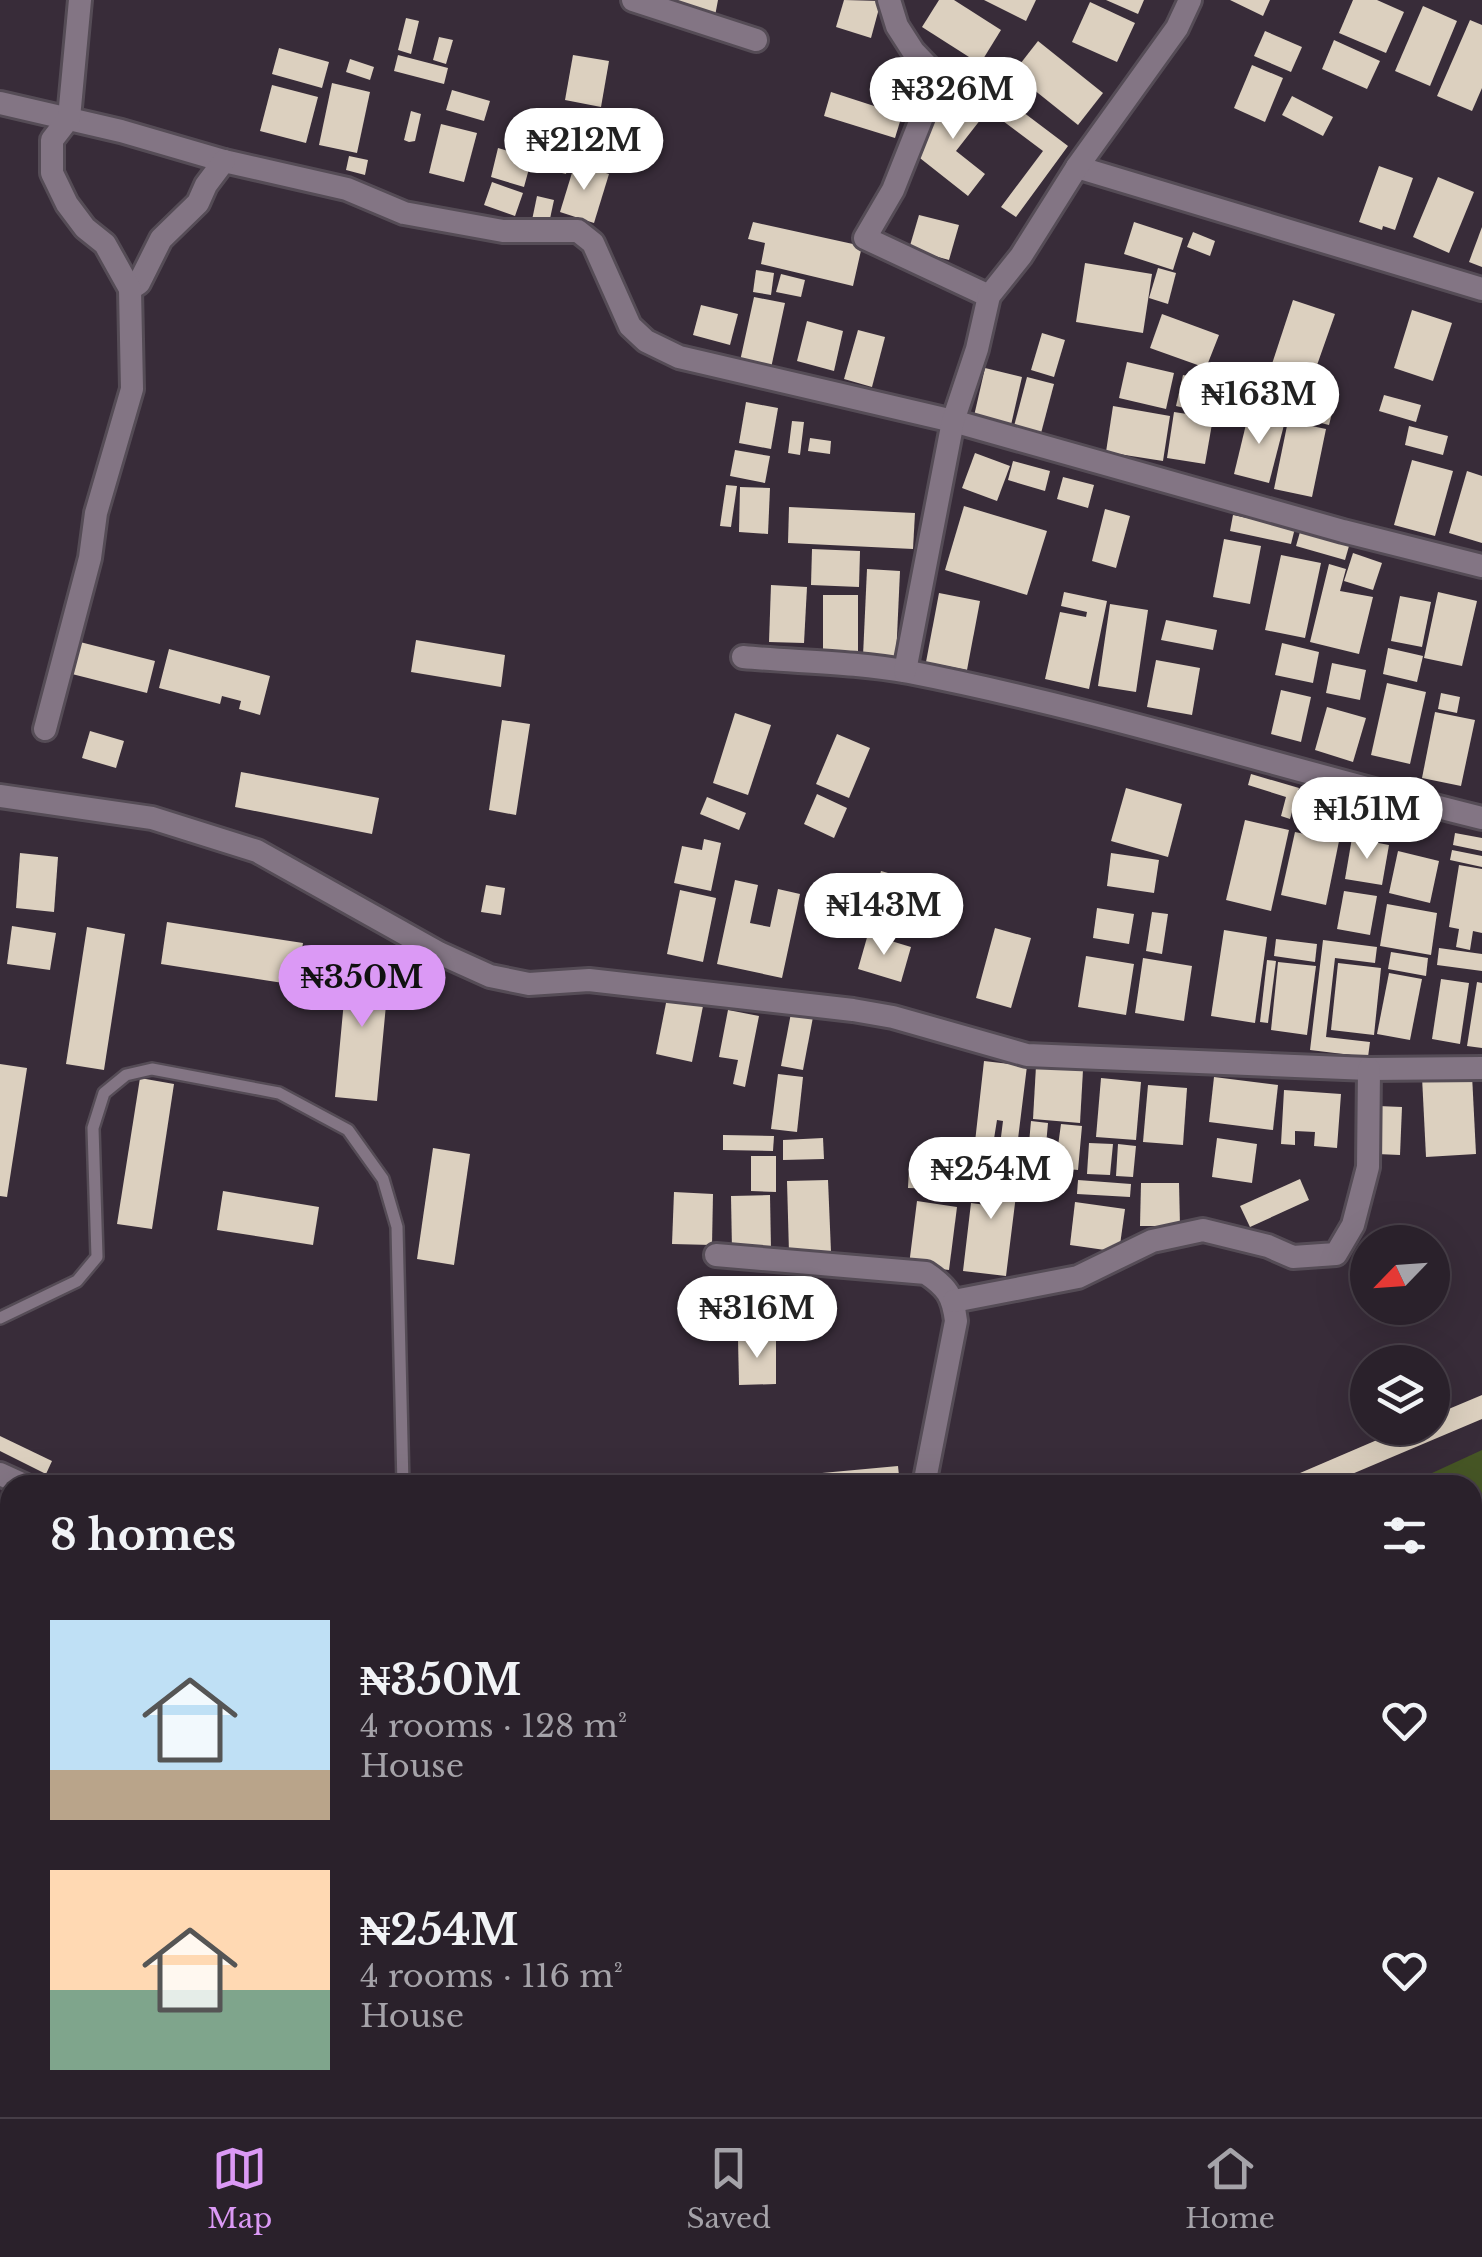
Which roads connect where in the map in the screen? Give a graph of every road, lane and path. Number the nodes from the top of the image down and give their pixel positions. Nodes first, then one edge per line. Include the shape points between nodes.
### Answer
1 (80, 0) edge
2 (634, 0) edge
3 (889, 0) edge
4 (1190, 0) edge
5 (756, 40) dead end
6 (0, 103) edge
7 (69, 118) junction
8 (224, 161) junction
9 (1077, 167) junction
10 (130, 289) junction
11 (1482, 289) edge
12 (989, 296) junction
13 (954, 421) junction
14 (1482, 566) edge
15 (743, 657) dead end
16 (906, 671) junction
17 (45, 729) dead end
18 (0, 796) edge
19 (1482, 818) edge
20 (1482, 1068) edge
21 (1369, 1069) junction
22 (716, 1255) dead end
23 (954, 1301) junction
24 (0, 1318) edge
25 (404, 1475) edge
26 (926, 1475) edge

1 - 7 street
2 - 5 street
3 - 12 street via 897,26 938,77 865,238
4 - 9 street
6 - 7 street
7 - 8 street
7 - 10 street via 52,140 52,173
8 - 10 street
8 - 13 street via 347,189 404,212 502,230 578,231 593,244 630,326 646,341 679,357
9 - 11 street
9 - 12 street
10 - 17 street via 132,389
12 - 13 street
13 - 14 street
13 - 16 street
15 - 16 street
16 - 19 street
18 - 21 street via 152,818 257,851 438,953 490,976 530,984 589,980 853,1010 1027,1055
20 - 21 street
21 - 23 street via 1368,1166 1353,1224 1336,1254 1293,1257 1203,1230 1152,1241 1078,1277
22 - 23 street via 926,1273
23 - 26 street via 956,1322
24 - 25 lane via 77,1281 97,1257 93,1128 104,1093 126,1075 152,1069 279,1093 348,1130 382,1179 396,1226

